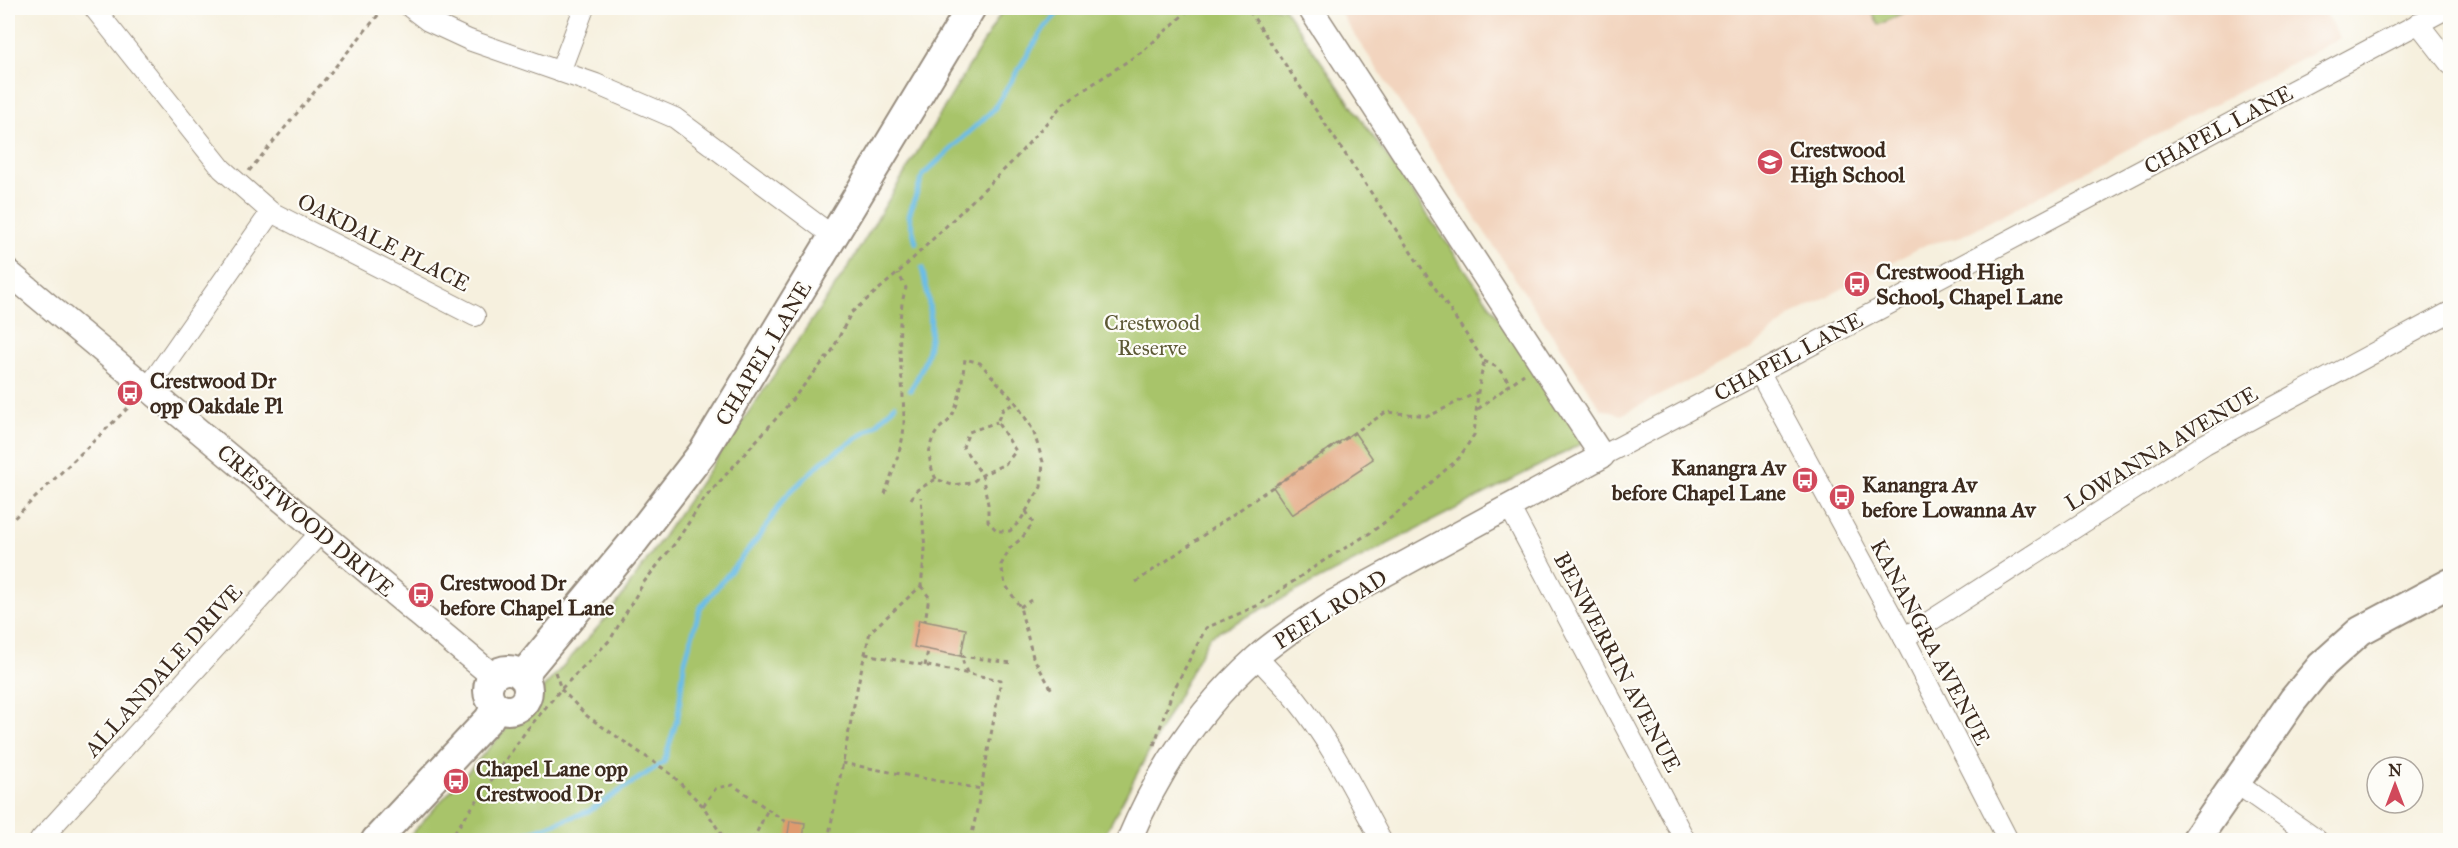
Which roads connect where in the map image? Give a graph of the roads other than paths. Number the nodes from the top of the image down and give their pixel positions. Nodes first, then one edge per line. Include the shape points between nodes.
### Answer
1 (94, 8) edge
2 (411, 8) edge
3 (584, 8) edge
4 (971, 8) edge
5 (1310, 8) edge
6 (2448, 8) edge
7 (2418, 23) junction
8 (2451, 64) edge
9 (560, 72) junction
10 (271, 212) junction
11 (834, 237) junction
12 (8, 272) edge
13 (2451, 312) edge
14 (475, 316) dead end
15 (1759, 372) junction
16 (148, 388) junction
17 (1602, 456) junction
18 (1509, 506) junction
19 (321, 532) junction
20 (2451, 583) edge
21 (1904, 638) junction
22 (1257, 657) junction
23 (529, 666) junction
24 (494, 676) junction
25 (496, 706) junction
26 (2236, 783) junction
27 (40, 840) edge
28 (376, 840) edge
29 (1129, 840) edge
30 (1381, 840) edge
31 (1685, 840) edge
32 (2007, 840) edge
33 (2196, 840) edge
34 (2317, 840) edge

1 - 10 street, OAKDALE PLACE via 222,169
2 - 9 street via 428,21 469,40
3 - 9 street
4 - 11 main road, CHAPEL LANE
5 - 17 street
6 - 7 street, CHAPEL LANE
7 - 8 street
7 - 15 street, CHAPEL LANE
9 - 11 street via 675,118
10 - 14 street, OAKDALE PLACE
10 - 16 street, OAKDALE PLACE
11 - 23 main road, CHAPEL LANE via 704,452
12 - 16 street, CRESTWOOD DRIVE
13 - 21 street, LOWANNA AVENUE via 2205,444
15 - 17 street, CHAPEL LANE
15 - 21 street, KANANGRA AVENUE
16 - 19 street, CRESTWOOD DRIVE
17 - 18 street, PEEL ROAD
18 - 22 street, PEEL ROAD via 1332,603
18 - 31 street, BENWERRIN AVENUE
19 - 24 street, CRESTWOOD DRIVE
19 - 27 street, ALLANDALE DRIVE
20 - 26 main road via 2360,631 2337,650 2299,692
21 - 32 street, KANANGRA AVENUE
22 - 29 street, PEEL ROAD via 1194,726 1166,764
22 - 30 street via 1313,723
23 - 24 main road
23 - 25 main road via 523,702 512,709
24 - 25 main road via 488,692
25 - 28 main road via 489,719
26 - 33 main road
26 - 34 street

